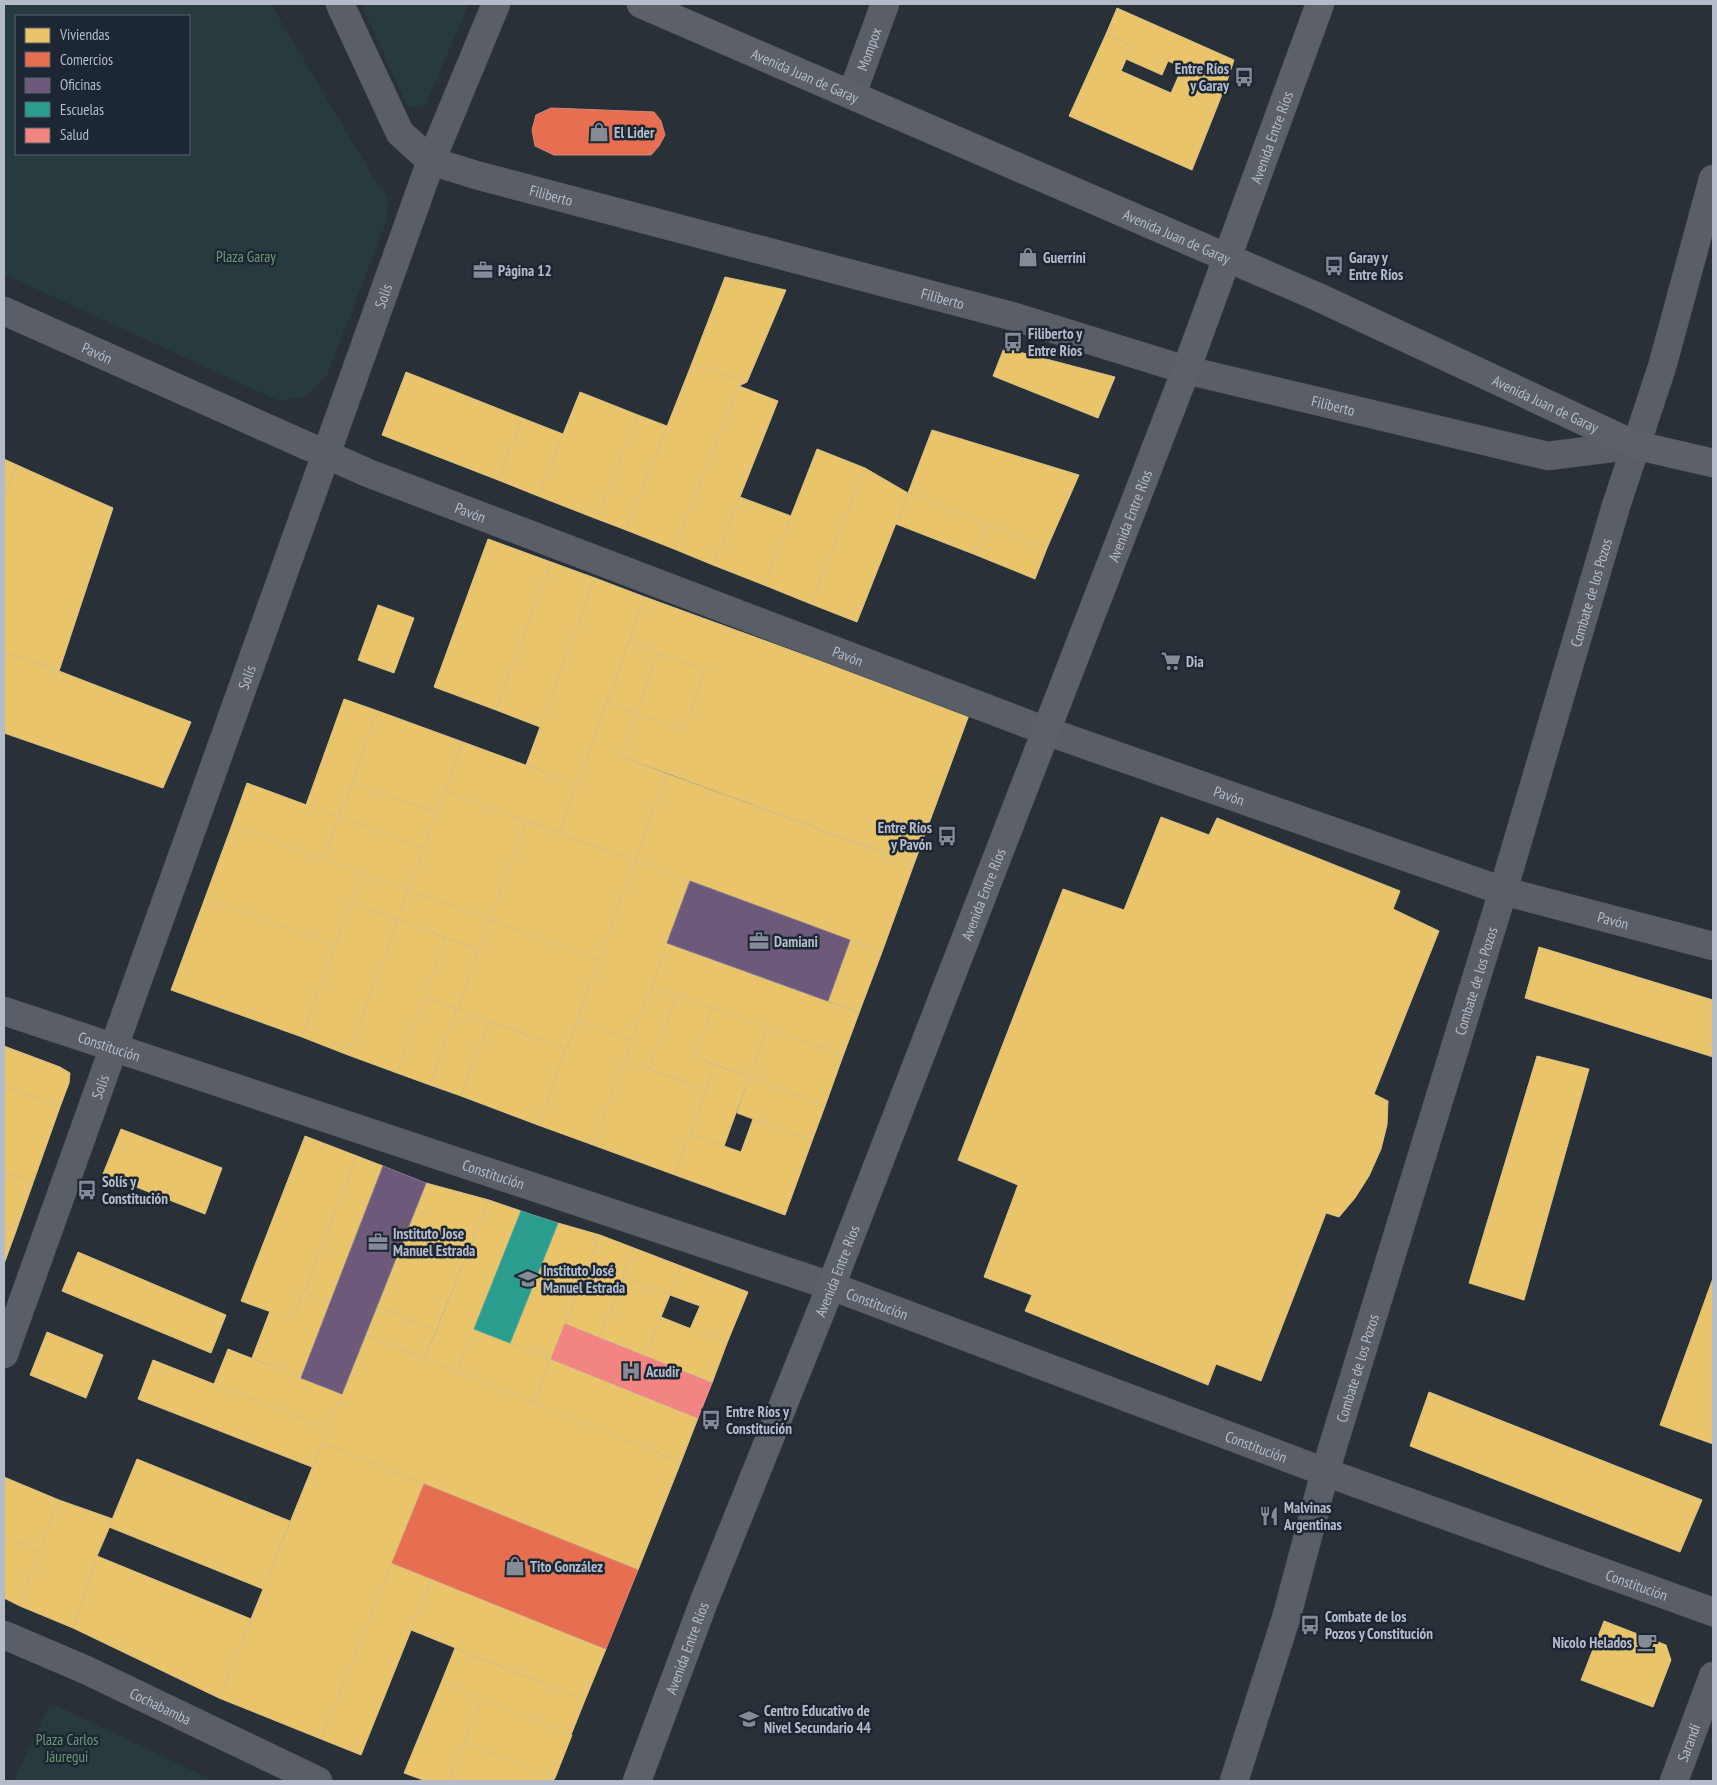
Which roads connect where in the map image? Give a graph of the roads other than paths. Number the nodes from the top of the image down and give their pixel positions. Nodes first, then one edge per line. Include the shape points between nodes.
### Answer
1 (340, 4) edge
2 (496, 4) edge
3 (641, 4) edge
4 (885, 4) edge
5 (1320, 4) edge
6 (852, 94) junction
7 (432, 162) junction
8 (1713, 179) edge
9 (1228, 258) junction
10 (4, 311) edge
11 (1186, 370) junction
12 (1635, 445) junction
13 (326, 454) junction
14 (1713, 462) edge
15 (1046, 731) junction
16 (1502, 891) junction
17 (1713, 946) edge
18 (4, 1011) edge
19 (115, 1047) junction
20 (831, 1286) junction
21 (4, 1354) edge
22 (1325, 1472) junction
23 (1713, 1612) edge
24 (4, 1635) edge
25 (1713, 1676) edge
26 (318, 1781) edge
27 (637, 1781) edge
28 (1234, 1781) edge
29 (1674, 1781) edge

1 - 7 street, Filiberto via 400,133
2 - 7 street, Solís
3 - 6 main road, Avenida Juan de Garay
4 - 6 street, Mompox
5 - 9 main road, Avenida Entre Ríos
6 - 9 main road, Avenida Juan de Garay
7 - 11 street, Filiberto via 1015,317
7 - 13 street, Solís
8 - 12 street, Combate de los Pozos via 1662,367
9 - 11 main road, Avenida Entre Ríos
9 - 12 main road, Avenida Juan de Garay via 1353,312
10 - 13 street, Pavón
11 - 12 street, Filiberto via 1548,456
11 - 15 main road, Avenida Entre Ríos
12 - 14 main road, Avenida Juan de Garay
12 - 16 street, Combate de los Pozos
13 - 15 street, Pavón
13 - 19 street, Solís
15 - 16 street, Pavón
15 - 20 main road, Avenida Entre Ríos
16 - 17 street, Pavón
16 - 22 street, Combate de los Pozos
18 - 19 street, Constitución
19 - 20 street, Constitución
19 - 21 street, Solís
20 - 22 street, Constitución
20 - 27 main road, Avenida Entre Ríos via 703,1604
22 - 23 street, Constitución
22 - 28 street, Combate de los Pozos via 1286,1615
24 - 26 street, Cochabamba via 86,1670
25 - 29 street, Sarandí

